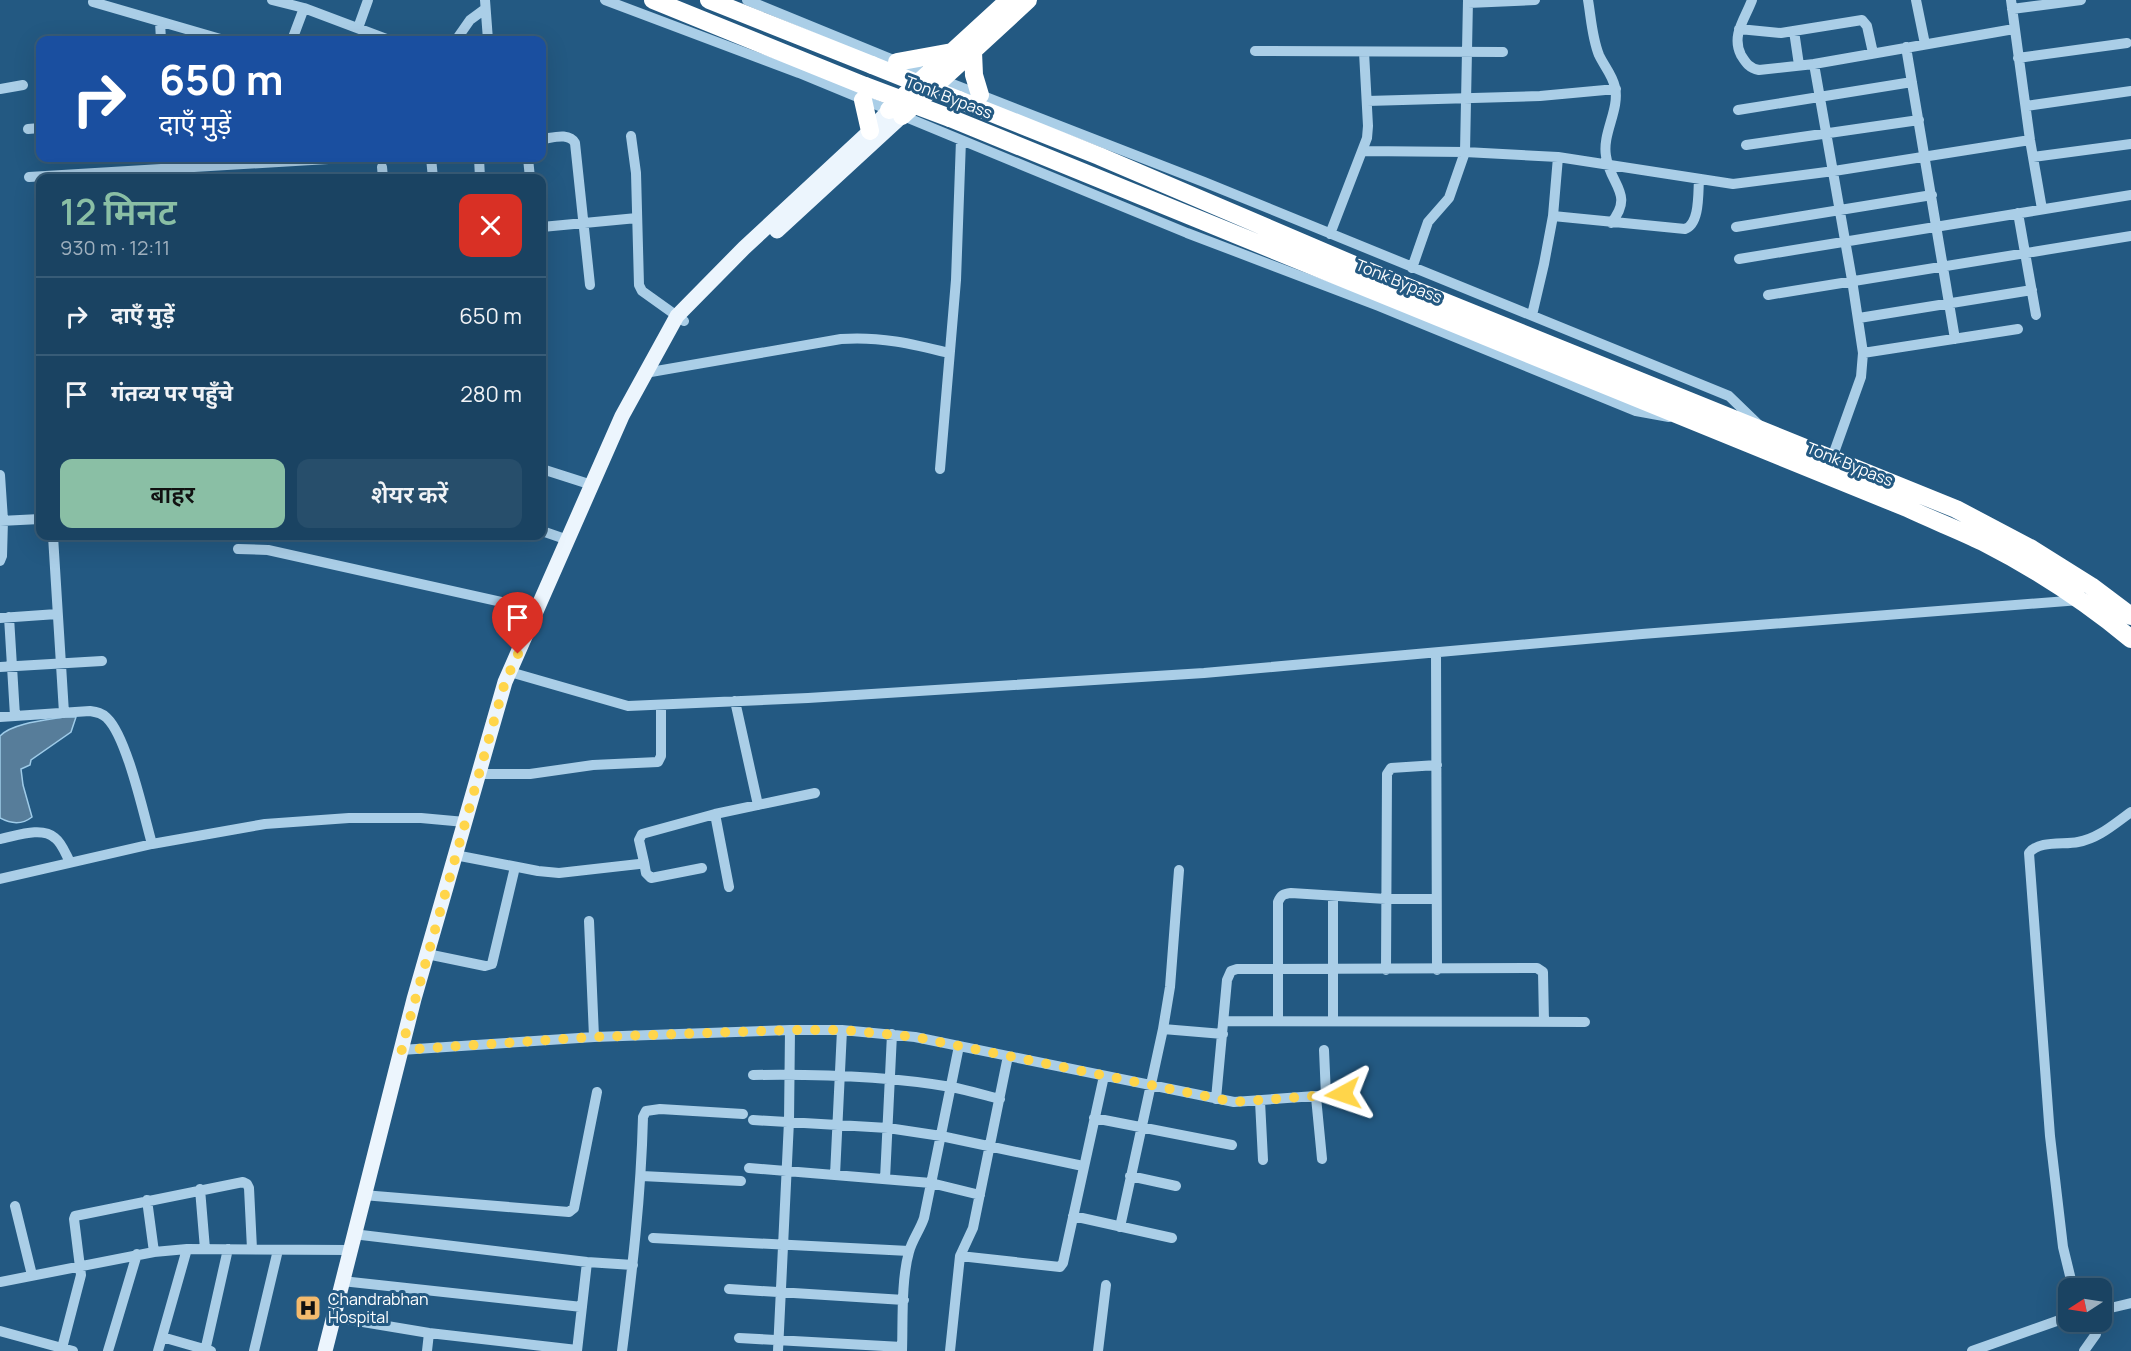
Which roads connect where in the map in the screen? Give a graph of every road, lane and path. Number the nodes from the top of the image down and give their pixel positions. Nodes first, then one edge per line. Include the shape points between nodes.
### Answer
1 (272, 0) edge
2 (368, 0) edge
3 (605, 0) edge
4 (653, 0) edge
5 (709, 0) edge
6 (747, 0) edge
7 (1009, 0) edge
8 (1029, 0) edge
9 (1535, 0) edge
10 (1588, 0) edge
11 (1752, 0) edge
12 (1916, 0) edge
13 (2081, 0) edge
14 (1468, 1) edge
15 (93, 2) dead end
16 (485, 4) edge
17 (2012, 5) edge
18 (304, 8) junction
19 (160, 22) junction
20 (358, 28) junction
21 (1738, 29) junction
22 (2014, 29) junction
23 (1794, 31) junction
24 (161, 36) edge
25 (210, 36) edge
26 (294, 36) edge
27 (379, 36) edge
28 (459, 36) edge
29 (488, 36) edge
30 (2127, 43) dead end
31 (1925, 44) junction
32 (1906, 47) junction
33 (1255, 51) dead end
34 (953, 52) junction
35 (973, 52) junction
36 (1364, 52) junction
37 (1468, 52) junction
38 (1503, 52) dead end
39 (1873, 53) junction
40 (2019, 58) junction
41 (897, 62) junction
42 (1814, 64) junction
43 (1799, 65) junction
44 (935, 77) junction
45 (1912, 82) junction
46 (23, 85) dead end
47 (0, 89) edge
48 (1616, 89) junction
49 (2131, 91) edge
50 (864, 93) junction
51 (980, 95) junction
52 (1467, 97) junction
53 (1820, 97) junction
54 (1367, 101) junction
55 (2026, 106) junction
56 (1738, 110) dead end
57 (895, 113) junction
58 (1919, 120) junction
59 (36, 128) edge
60 (28, 129) dead end
61 (870, 131) junction
62 (1827, 132) junction
63 (631, 136) dead end
64 (546, 139) edge
65 (961, 140) junction
66 (2030, 140) junction
67 (2131, 144) edge
68 (1746, 145) dead end
69 (1363, 151) junction
70 (1465, 152) junction
71 (1925, 156) junction
72 (1558, 157) junction
73 (2033, 157) junction
74 (199, 162) edge
75 (170, 163) edge
76 (1608, 164) junction
77 (1834, 171) junction
78 (59, 174) edge
79 (36, 176) edge
80 (29, 177) dead end
81 (1699, 179) junction
82 (1932, 195) junction
83 (2131, 195) edge
84 (1840, 209) junction
85 (2042, 210) junction
86 (2018, 213) junction
87 (1553, 216) junction
88 (637, 218) junction
89 (583, 223) junction
90 (1611, 224) junction
91 (546, 226) edge
92 (1736, 227) dead end
93 (1937, 227) junction
94 (1330, 234) junction
95 (2131, 236) edge
96 (1846, 242) junction
97 (2027, 254) junction
98 (1739, 259) dead end
99 (1412, 268) junction
100 (1943, 268) junction
101 (1852, 280) junction
102 (590, 285) dead end
103 (2032, 290) junction
104 (1768, 295) dead end
105 (1949, 302) junction
106 (1532, 315) junction
107 (2036, 315) dead end
108 (1859, 318) junction
109 (681, 319) junction
110 (2018, 329) dead end
111 (1955, 339) junction
112 (949, 353) junction
113 (1863, 353) junction
114 (645, 374) junction
115 (1684, 418) junction
116 (1762, 429) junction
117 (1832, 458) junction
118 (940, 469) dead end
119 (546, 470) edge
120 (0, 475) edge
121 (592, 485) junction
122 (36, 519) edge
123 (2, 520) edge
124 (546, 532) edge
125 (53, 540) edge
126 (568, 540) junction
127 (238, 549) dead end
128 (0, 561) edge
129 (2080, 600) junction
130 (537, 610) junction
131 (57, 614) junction
132 (5, 618) edge
133 (2126, 620) edge
134 (2131, 639) edge
135 (1436, 653) junction
136 (102, 661) dead end
137 (61, 664) junction
138 (12, 666) junction
139 (0, 667) edge
140 (510, 672) junction
141 (735, 701) junction
142 (661, 705) junction
143 (64, 712) junction
144 (15, 716) junction
145 (0, 717) edge
146 (1437, 765) junction
147 (478, 774) junction
148 (815, 793) dead end
149 (758, 805) junction
150 (2131, 812) edge
151 (715, 814) junction
152 (465, 822) junction
153 (0, 839) edge
154 (152, 844) junction
155 (455, 855) junction
156 (70, 862) junction
157 (644, 862) junction
158 (516, 867) junction
159 (702, 868) dead end
160 (1179, 870) dead end
161 (0, 879) edge
162 (729, 887) dead end
163 (1333, 896) junction
164 (1386, 899) junction
165 (1436, 899) junction
166 (589, 921) dead end
167 (426, 954) junction
168 (1279, 968) junction
169 (1332, 968) junction
170 (1386, 970) junction
171 (1437, 970) junction
172 (1224, 1021) junction
173 (1278, 1021) junction
174 (1333, 1021) junction
175 (1544, 1022) junction
176 (1585, 1022) dead end
177 (1163, 1029) junction
178 (790, 1030) junction
179 (842, 1030) junction
180 (892, 1034) junction
181 (1223, 1034) junction
182 (594, 1037) junction
183 (959, 1046) junction
184 (401, 1050) junction
185 (1324, 1050) dead end
186 (1008, 1056) junction
187 (789, 1074) junction
188 (753, 1075) dead end
189 (1104, 1076) junction
190 (840, 1077) junction
191 (890, 1080) junction
192 (1150, 1085) junction
193 (951, 1087) junction
194 (597, 1092) dead end
195 (1343, 1094) dead end
196 (1321, 1096) junction
197 (1000, 1099) junction
198 (1216, 1099) junction
199 (1260, 1101) junction
200 (743, 1114) dead end
201 (1094, 1118) junction
202 (753, 1120) dead end
203 (789, 1121) junction
204 (837, 1124) junction
205 (1141, 1126) junction
206 (888, 1128) junction
207 (941, 1136) junction
208 (1232, 1145) dead end
209 (991, 1146) junction
210 (1322, 1159) dead end
211 (1263, 1160) dead end
212 (1083, 1166) junction
213 (749, 1168) dead end
214 (786, 1171) junction
215 (835, 1175) junction
216 (642, 1176) junction
217 (1130, 1176) junction
218 (885, 1179) junction
219 (741, 1181) dead end
220 (931, 1183) junction
221 (1176, 1186) dead end
222 (200, 1189) junction
223 (363, 1195) junction
224 (980, 1195) junction
225 (147, 1200) junction
226 (15, 1206) dead end
227 (1073, 1216) junction
228 (1119, 1227) junction
229 (353, 1234) junction
230 (653, 1238) dead end
231 (1172, 1238) dead end
232 (784, 1243) junction
233 (187, 1249) junction
234 (205, 1249) junction
235 (228, 1249) junction
236 (252, 1249) junction
237 (278, 1250) junction
238 (349, 1250) junction
239 (909, 1251) junction
240 (154, 1252) junction
241 (137, 1254) junction
242 (960, 1256) junction
243 (586, 1262) junction
244 (81, 1265) junction
245 (633, 1265) junction
246 (32, 1275) junction
247 (2071, 1278) edge
248 (342, 1281) junction
249 (0, 1282) edge
250 (1106, 1285) dead end
251 (729, 1289) dead end
252 (782, 1292) junction
253 (904, 1300) junction
254 (2131, 1303) edge
255 (582, 1307) junction
256 (2112, 1308) edge
257 (333, 1317) junction
258 (2058, 1321) edge
259 (0, 1331) edge
260 (2096, 1332) edge
261 (429, 1333) junction
262 (162, 1337) junction
263 (739, 1338) dead end
264 (779, 1346) edge
265 (902, 1349) edge
266 (70, 1350) edge
267 (207, 1350) edge
268 (577, 1350) edge
269 (108, 1351) edge
270 (158, 1351) edge
271 (254, 1351) edge
272 (325, 1351) edge
273 (427, 1351) edge
274 (622, 1351) edge
275 (950, 1351) edge
276 (1098, 1351) edge
277 (1972, 1351) edge
278 (2084, 1351) edge

1 - 18 street
2 - 20 street
3 - 50 street via 799,73
4 - 50 highway, Tonk Bypass
5 - 116 highway, bridge
6 - 41 street
7 - 34 highway
8 - 35 highway
9 - 14 street
10 - 48 street via 1596,47
11 - 21 street
12 - 31 street
13 - 17 street
14 - 37 street
15 - 19 street
16 - 28 street
16 - 29 street
17 - 22 street
18 - 20 street
18 - 26 street
19 - 24 street
19 - 25 street
20 - 27 street
21 - 23 street
21 - 43 street via 1738,49 1752,68
22 - 31 street
22 - 40 street
23 - 39 street via 1862,20
23 - 43 street
30 - 40 street
31 - 32 street
32 - 39 street
32 - 45 street
33 - 36 street
34 - 41 highway
34 - 44 highway
35 - 44 highway
35 - 51 highway
36 - 37 street
36 - 54 street
37 - 38 street
37 - 52 street
39 - 42 street
40 - 55 street
41 - 44 street
42 - 43 street
42 - 53 street
44 - 51 street
44 - 57 highway
45 - 53 street
45 - 58 street
46 - 47 street
48 - 52 street
48 - 76 street via 1605,153
49 - 55 street
50 - 57 street
50 - 61 highway
50 - 115 highway, Tonk Bypass, bridge via 950,118
51 - 94 street
52 - 54 street
52 - 70 street
53 - 56 street
53 - 62 street
54 - 69 street
55 - 66 street
57 - 61 main road
57 - 65 street
57 - 109 main road
58 - 62 street
58 - 71 street
59 - 60 street
61 - 109 main road via 744,248
62 - 68 street
62 - 77 street
63 - 88 street
64 - 89 street via 573,138
65 - 112 street
65 - 115 street via 1636,411
66 - 71 street
66 - 73 street
67 - 73 street
69 - 70 street
69 - 94 street
70 - 72 street
70 - 99 street via 1449,198 1428,222
71 - 77 street
71 - 82 street
72 - 76 street
72 - 87 street
73 - 85 street
74 - 75 street
75 - 78 street
76 - 81 street
76 - 90 street via 1621,191 1622,203
77 - 81 street via 1749,184
77 - 84 street
79 - 80 street
81 - 90 street via 1695,218 1690,228
82 - 84 street
82 - 93 street
83 - 85 street
84 - 92 street
84 - 96 street
85 - 86 street
86 - 93 street
86 - 97 street
87 - 90 street
87 - 106 street
88 - 89 street
88 - 109 street via 639,285
89 - 91 street
89 - 102 street
93 - 96 street
93 - 100 street
94 - 99 street
95 - 97 street
96 - 98 street
96 - 101 street
97 - 100 street
97 - 103 street
99 - 106 street
100 - 101 street
100 - 105 street
101 - 104 street
101 - 108 street
103 - 105 street
103 - 107 street
105 - 108 street
105 - 111 street
106 - 116 street via 1729,396
108 - 113 street
109 - 114 main road
110 - 111 street
111 - 113 street
112 - 114 street via 904,342 841,339
112 - 118 street
113 - 117 street via 1861,376
114 - 121 main road
115 - 129 highway, Tonk Bypass via 1982,542
116 - 117 highway
117 - 133 highway via 1956,509 2032,549 2091,586
119 - 121 street
120 - 123 street
121 - 126 main road
122 - 123 street
123 - 128 street
124 - 126 street
125 - 131 street
126 - 130 main road
127 - 130 street via 268,550
129 - 133 highway, Tonk Bypass
129 - 135 street
130 - 140 main road
131 - 132 street
131 - 137 street
132 - 138 street
133 - 134 highway
135 - 141 street via 1204,673
135 - 146 street
136 - 137 street
137 - 138 street
137 - 143 street
138 - 139 street
138 - 144 street
140 - 142 street via 628,706
140 - 147 main road
141 - 142 street
141 - 149 street
142 - 147 street via 658,762 593,765 530,774
143 - 144 street
143 - 154 street via 101,713 112,724 125,751
144 - 145 street
146 - 164 street via 1388,770
146 - 165 street
147 - 152 main road
148 - 149 street
149 - 151 street
150 - 247 street via 2099,836 2043,845 2029,853 2050,1136 2063,1247
151 - 157 street via 642,834 639,840
151 - 162 street
152 - 154 street via 349,818 264,824
152 - 155 main road
153 - 156 street via 48,834 57,839
154 - 156 street
155 - 158 street
155 - 167 main road
156 - 161 street
157 - 158 street via 570,873
157 - 159 street via 651,878
158 - 167 street via 492,964 485,966
160 - 177 street
163 - 164 street
163 - 168 street via 1280,896
163 - 169 street
164 - 165 street
164 - 170 street
165 - 171 street
166 - 182 street
167 - 184 main road
168 - 169 street
168 - 172 street via 1231,971
168 - 173 street
169 - 170 street
169 - 174 street
170 - 171 street
171 - 175 street via 1541,969
172 - 173 street
172 - 181 street
173 - 174 street
174 - 175 street
175 - 176 street
177 - 181 street
177 - 192 street
178 - 179 street
178 - 182 street
178 - 187 street
179 - 180 street
179 - 190 street
180 - 183 street
180 - 191 street
181 - 198 street
182 - 184 street
183 - 186 street
183 - 193 street
184 - 223 main road
185 - 196 street
186 - 189 street
186 - 197 street
187 - 188 street
187 - 190 street
187 - 203 street
189 - 192 street
189 - 201 street
190 - 191 street
190 - 204 street
191 - 193 street
191 - 206 street
192 - 198 street
192 - 205 street
193 - 197 street
193 - 207 street
194 - 223 street via 574,1208 568,1212
195 - 196 street
196 - 199 street
196 - 210 street
197 - 209 street
198 - 199 street
199 - 211 street
200 - 216 street via 646,1111
201 - 205 street
201 - 212 street
202 - 203 street
203 - 204 street
203 - 214 street
204 - 206 street
204 - 215 street
205 - 208 street
205 - 217 street
206 - 207 street
206 - 218 street
207 - 209 street
207 - 220 street
209 - 212 street
209 - 224 street
212 - 227 street
213 - 214 street
214 - 215 street
214 - 232 street
215 - 218 street
216 - 219 street
216 - 245 street
217 - 221 street
217 - 228 street
218 - 220 street
220 - 224 street
220 - 239 street via 922,1225
222 - 225 street
222 - 234 street
222 - 236 street via 247,1184
223 - 229 main road
224 - 242 street via 973,1228
225 - 240 street
225 - 244 street via 75,1216
226 - 246 street
227 - 228 street
227 - 242 street via 1060,1267
228 - 231 street
229 - 238 main road
229 - 243 street
230 - 232 street
232 - 239 street
232 - 252 street
233 - 234 street
233 - 240 street
233 - 262 street
234 - 235 street
235 - 236 street
235 - 267 street
236 - 237 street
237 - 238 street
237 - 271 street
238 - 248 main road
239 - 253 street
240 - 241 street
241 - 244 street
241 - 269 street
242 - 275 street
243 - 245 street
243 - 255 street
244 - 246 street
244 - 266 street
245 - 274 street
246 - 249 street
248 - 255 street
248 - 257 main road
250 - 276 street
251 - 252 street
252 - 253 street
252 - 264 street
253 - 265 street
254 - 256 street
255 - 268 street
257 - 261 street
257 - 272 main road
258 - 277 street
259 - 266 street
260 - 278 street
261 - 268 street
261 - 273 street
262 - 267 street
262 - 270 street
263 - 264 street
264 - 265 street

